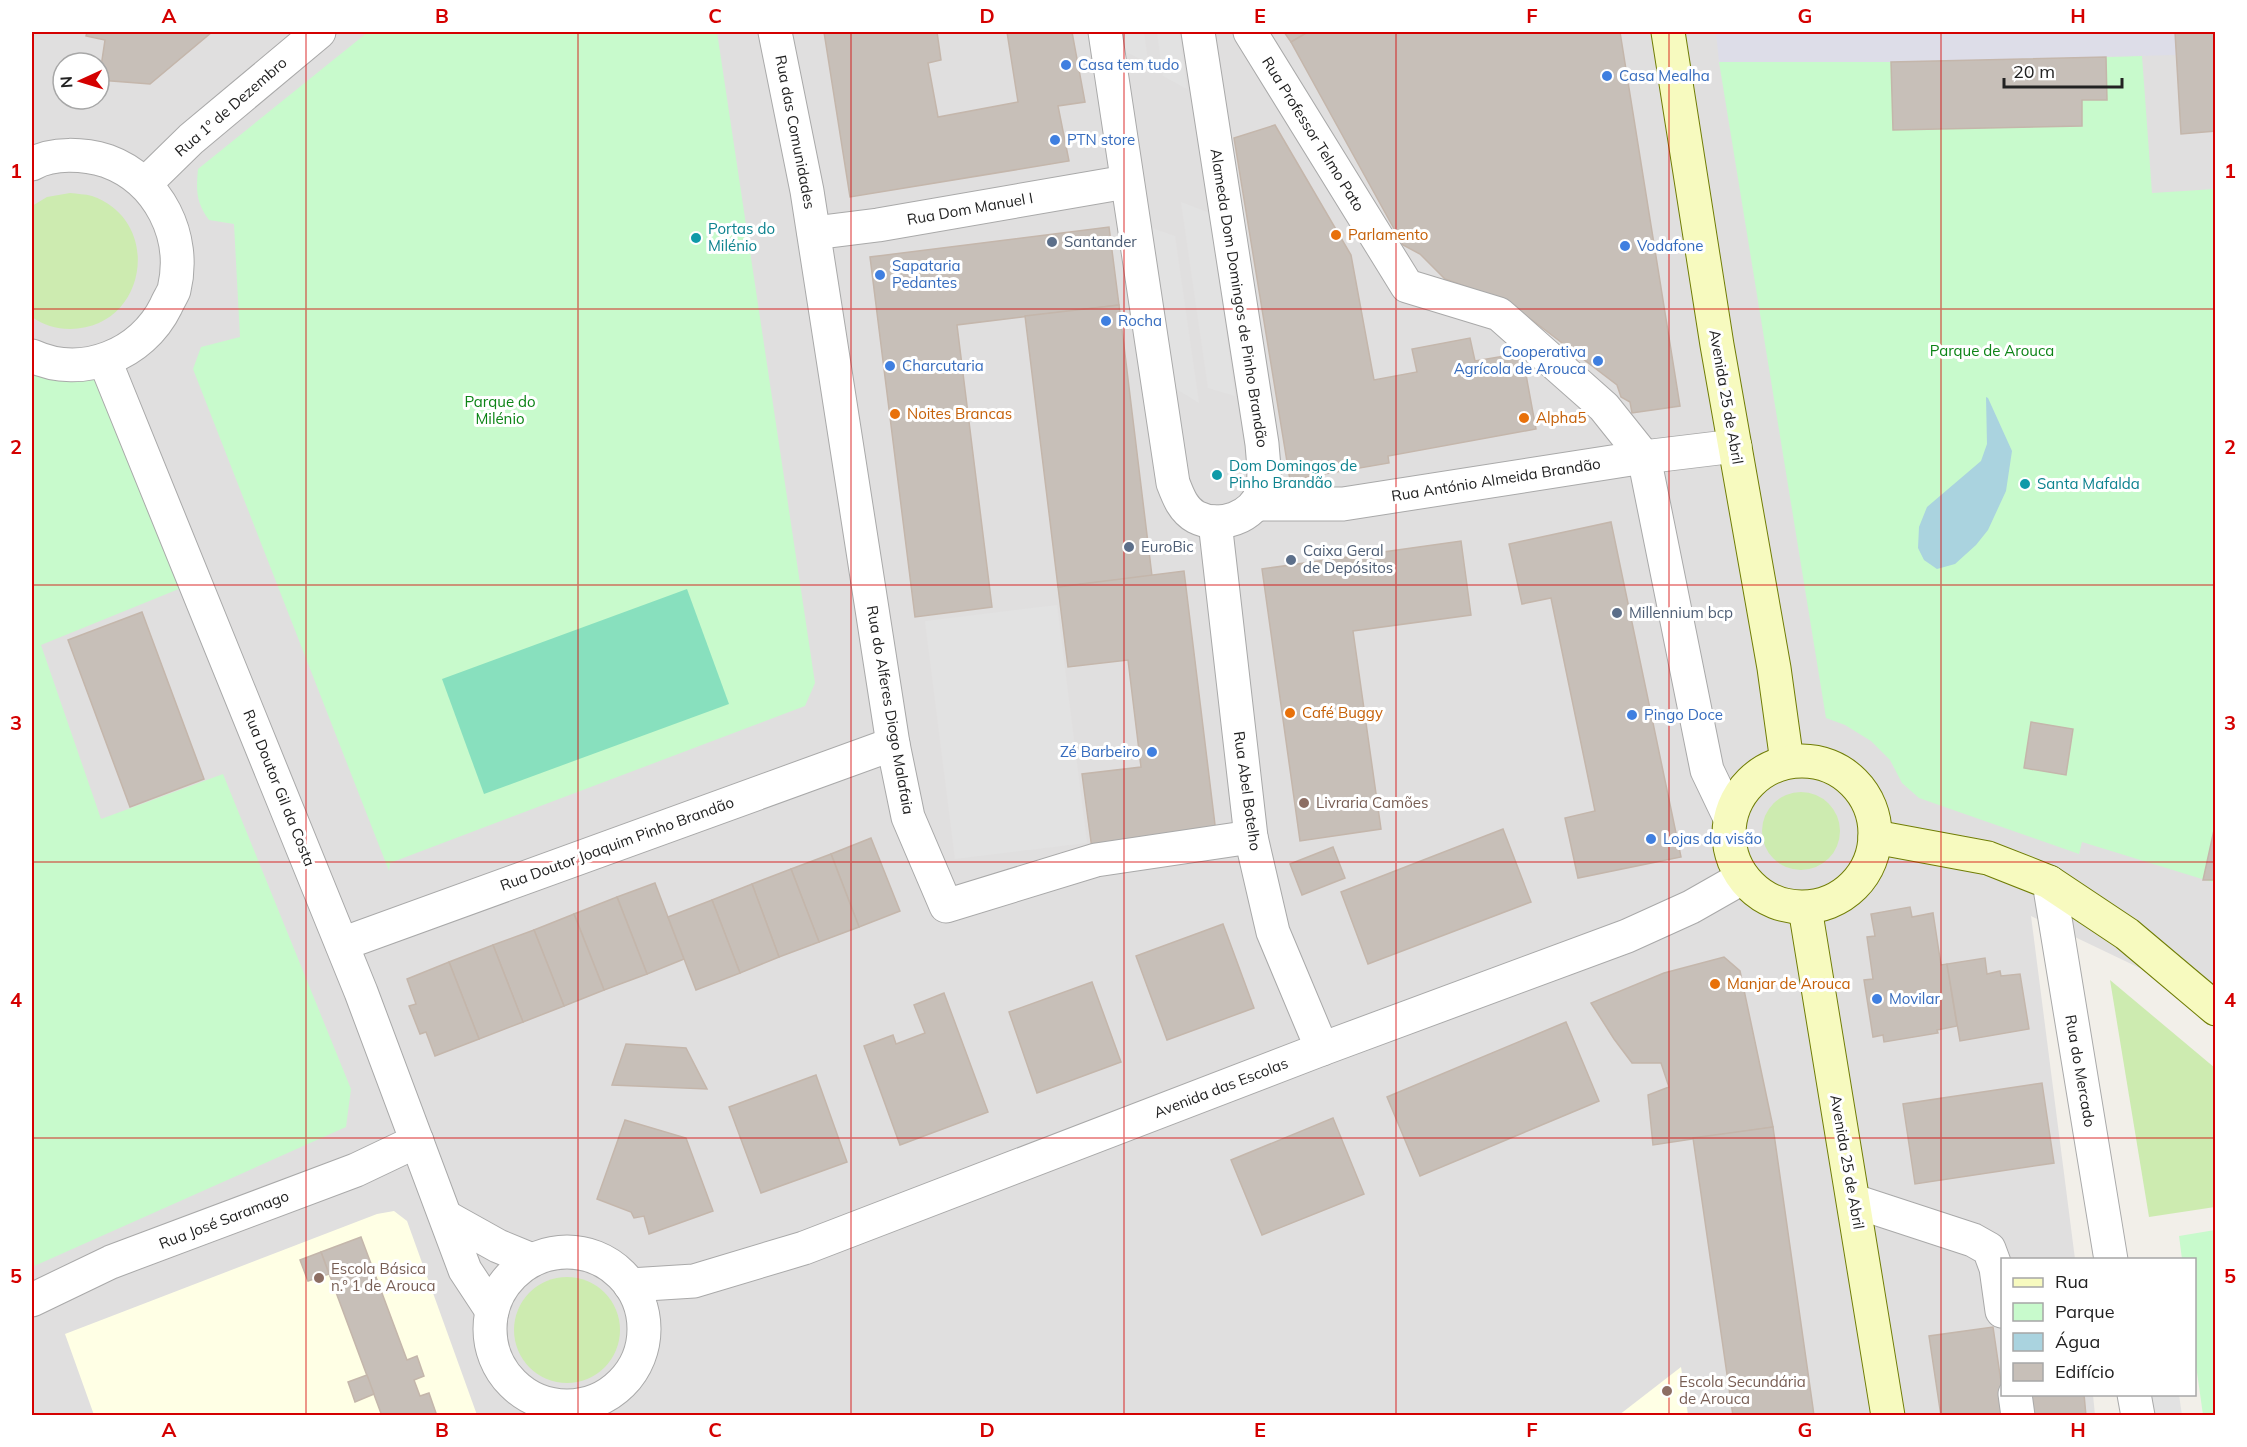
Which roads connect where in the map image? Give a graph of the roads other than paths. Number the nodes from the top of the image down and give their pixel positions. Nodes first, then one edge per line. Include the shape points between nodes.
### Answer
1 (319, 32) edge
2 (775, 32) edge
3 (1105, 32) edge
4 (1198, 32) edge
5 (1250, 32) edge
6 (1668, 32) edge
7 (33, 160) edge
8 (1126, 182) junction
9 (145, 183) junction
10 (814, 233) junction
11 (32, 356) edge
12 (105, 361) junction
13 (1735, 446) junction
14 (1644, 457) junction
15 (1256, 504) junction
16 (1215, 522) junction
17 (892, 744) junction
18 (1787, 762) junction
19 (1730, 818) junction
20 (1251, 837) junction
21 (1875, 837) junction
22 (1742, 878) junction
23 (2049, 882) junction
24 (1805, 908) junction
25 (342, 944) junction
26 (2215, 1007) edge
27 (1322, 1049) junction
28 (417, 1141) junction
29 (1854, 1201) junction
30 (446, 1218) junction
31 (2111, 1258) edge
32 (532, 1260) junction
33 (694, 1281) junction
34 (630, 1285) junction
35 (32, 1300) edge
36 (2001, 1304) edge
37 (492, 1311) junction
38 (644, 1329) junction
39 (506, 1377) junction
40 (2015, 1396) edge
41 (2134, 1396) edge
42 (566, 1411) edge
43 (520, 1416) edge
44 (1888, 1416) edge
45 (2018, 1416) edge
46 (2138, 1416) edge

1 - 9 street, Rua 1º de Dezembro
2 - 10 street, Rua das Comunidades
3 - 8 street
4 - 15 street, Alameda Dom Domingos de Pinho Brandão via 1262,444 1262,491
5 - 14 street, Rua Professor Telmo Pato via 1407,286 1499,314 1604,407
6 - 13 main road, Avenida 25 de Abril
7 - 9 street via 64,155 93,157 121,166
8 - 10 street, Rua Dom Manuel I
8 - 16 street via 1173,483 1180,501 1195,516
9 - 12 street via 162,205 173,229 178,256 174,291 159,321 135,345
10 - 17 street, Rua do Alferes Diogo Malafaia
11 - 12 street via 74,366
12 - 25 street, Rua Doutor Gil da Costa
13 - 14 street, Rua António Almeida Brandão
13 - 18 main road, Avenida 25 de Abril
14 - 15 street, Rua António Almeida Brandão via 1343,504
14 - 19 street via 1707,770
15 - 16 street via 1240,517
16 - 20 street, Rua Abel Botelho
17 - 20 street, Rua do Alferes Diogo Malafaia via 908,817 946,906 1096,860
17 - 25 street, Rua Doutor Joaquim Pinho Brandão
18 - 19 main road via 1750,781 1737,798
18 - 21 main road via 1809,761 1830,766 1849,777 1864,794 1873,814
19 - 22 main road via 1728,839
20 - 27 street, Rua Abel Botelho via 1273,932
21 - 23 main road via 1988,858
21 - 24 main road via 1872,858 1846,894 1827,904
22 - 24 main road via 1770,901
22 - 27 street, Avenida das Escolas via 1628,936
23 - 26 main road via 2127,934
23 - 31 street, Rua do Mercado
24 - 29 main road, Avenida 25 de Abril
25 - 28 street, Rua Doutor Gil da Costa
27 - 33 street, Avenida das Escolas via 804,1248
28 - 30 street, Rua Doutor Gil da Costa
28 - 35 street, Rua José Saramago via 356,1170 111,1262
29 - 36 street via 1973,1240 1989,1249
29 - 44 main road, Avenida 25 de Abril
30 - 32 street
30 - 37 street, Rua Doutor Gil da Costa via 465,1270
32 - 34 street via 553,1253 575,1252 615,1269
32 - 37 street via 514,1273
33 - 34 street, Avenida das Escolas
33 - 38 street, Avenida das Escolas
34 - 38 street via 640,1305
37 - 39 street via 492,1346
38 - 42 street via 640,1353 613,1392
39 - 42 street via 523,1393
39 - 43 street
40 - 45 street
41 - 46 street

